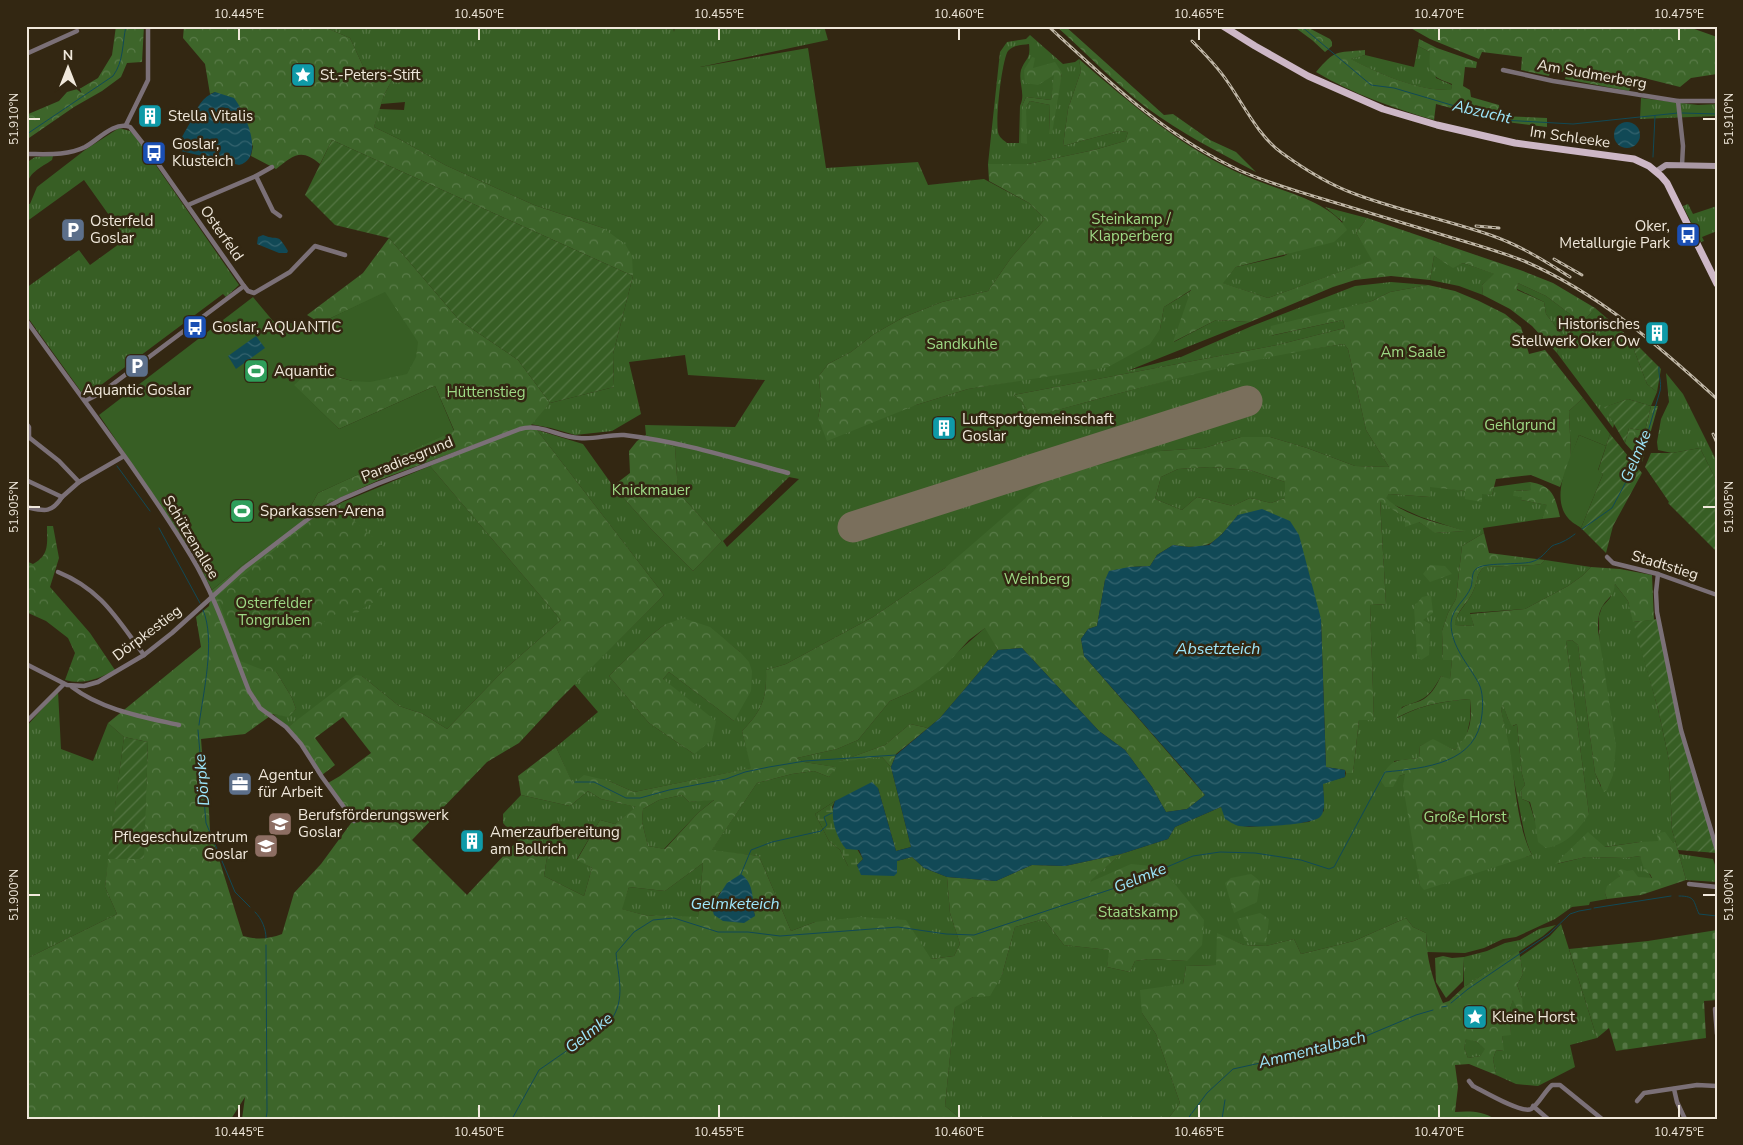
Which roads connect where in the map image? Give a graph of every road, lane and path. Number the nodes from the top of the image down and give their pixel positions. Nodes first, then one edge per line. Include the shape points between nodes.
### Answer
1 (148, 26) edge
2 (1223, 26) edge
3 (77, 31) dead end
4 (26, 54) edge
5 (1503, 70) dead end
6 (1717, 101) edge
7 (1678, 104) junction
8 (126, 125) junction
9 (26, 154) edge
10 (1682, 165) junction
11 (1717, 166) edge
12 (272, 168) dead end
13 (1656, 171) junction
14 (256, 176) junction
15 (188, 205) junction
16 (280, 216) dead end
17 (345, 255) dead end
18 (1717, 284) edge
19 (244, 286) junction
20 (26, 320) edge
21 (85, 401) junction
22 (26, 423) edge
23 (27, 436) edge
24 (124, 456) junction
25 (788, 473) dead end
26 (26, 480) edge
27 (79, 482) junction
28 (62, 497) junction
29 (26, 507) edge
30 (1607, 557) dead end
31 (58, 572) dead end
32 (1658, 574) junction
33 (1717, 595) edge
34 (211, 596) junction
35 (144, 655) junction
36 (26, 664) edge
37 (64, 684) junction
38 (71, 686) junction
39 (26, 722) edge
40 (180, 725) dead end
41 (354, 821) dead end
42 (1717, 850) edge
43 (1689, 884) dead end
44 (1717, 887) edge
45 (1715, 1009) dead end
46 (1717, 1034) edge
47 (1469, 1081) dead end
48 (1717, 1086) edge
49 (1674, 1089) junction
50 (1637, 1101) dead end
51 (1533, 1106) junction
52 (1548, 1119) edge
53 (1602, 1119) edge
54 (1685, 1119) edge

1 - 8 street via 148,80
2 - 13 main road, Im Schleeke via 1308,76 1403,116 1522,144 1634,160
3 - 4 street
5 - 7 street, Am Sudmerberg
6 - 7 street, Am Sudmerberg
7 - 10 street
8 - 9 street via 114,128 73,152
8 - 15 street, Osterfeld via 134,130
10 - 11 main road
10 - 13 main road via 1666,165
12 - 14 street
13 - 18 main road, Im Schleeke via 1671,189
14 - 15 street
14 - 16 street via 273,211
15 - 19 street, Osterfeld
17 - 19 street via 315,246 290,272 254,292
19 - 21 street via 101,393
20 - 21 street, Schützenallee
21 - 24 street, Schützenallee
22 - 23 street
23 - 27 street
24 - 27 street
24 - 34 street, Schützenallee via 192,557
25 - 34 street, Paradiesgrund via 662,440 615,435 578,438 538,427 520,429 377,484 316,513
26 - 28 street
27 - 28 street
28 - 29 street via 50,510
30 - 32 street, Stadtstieg via 1613,563
31 - 35 street via 81,582 100,597
32 - 33 street, Stadtstieg
32 - 42 street via 1657,612 1681,730
34 - 35 street, Dörpkestieg
34 - 41 street, Schützenallee via 256,703 301,744
35 - 38 street, Dörpkestieg via 98,682
36 - 37 street, Dörpkestieg
37 - 38 street, Dörpkestieg
37 - 39 street
38 - 40 street via 96,701 132,714
43 - 44 street
45 - 46 street
47 - 51 street via 1518,1108 1527,1110
48 - 49 street
49 - 50 street via 1644,1092
49 - 54 street
51 - 52 street
51 - 53 street via 1552,1086 1560,1085

